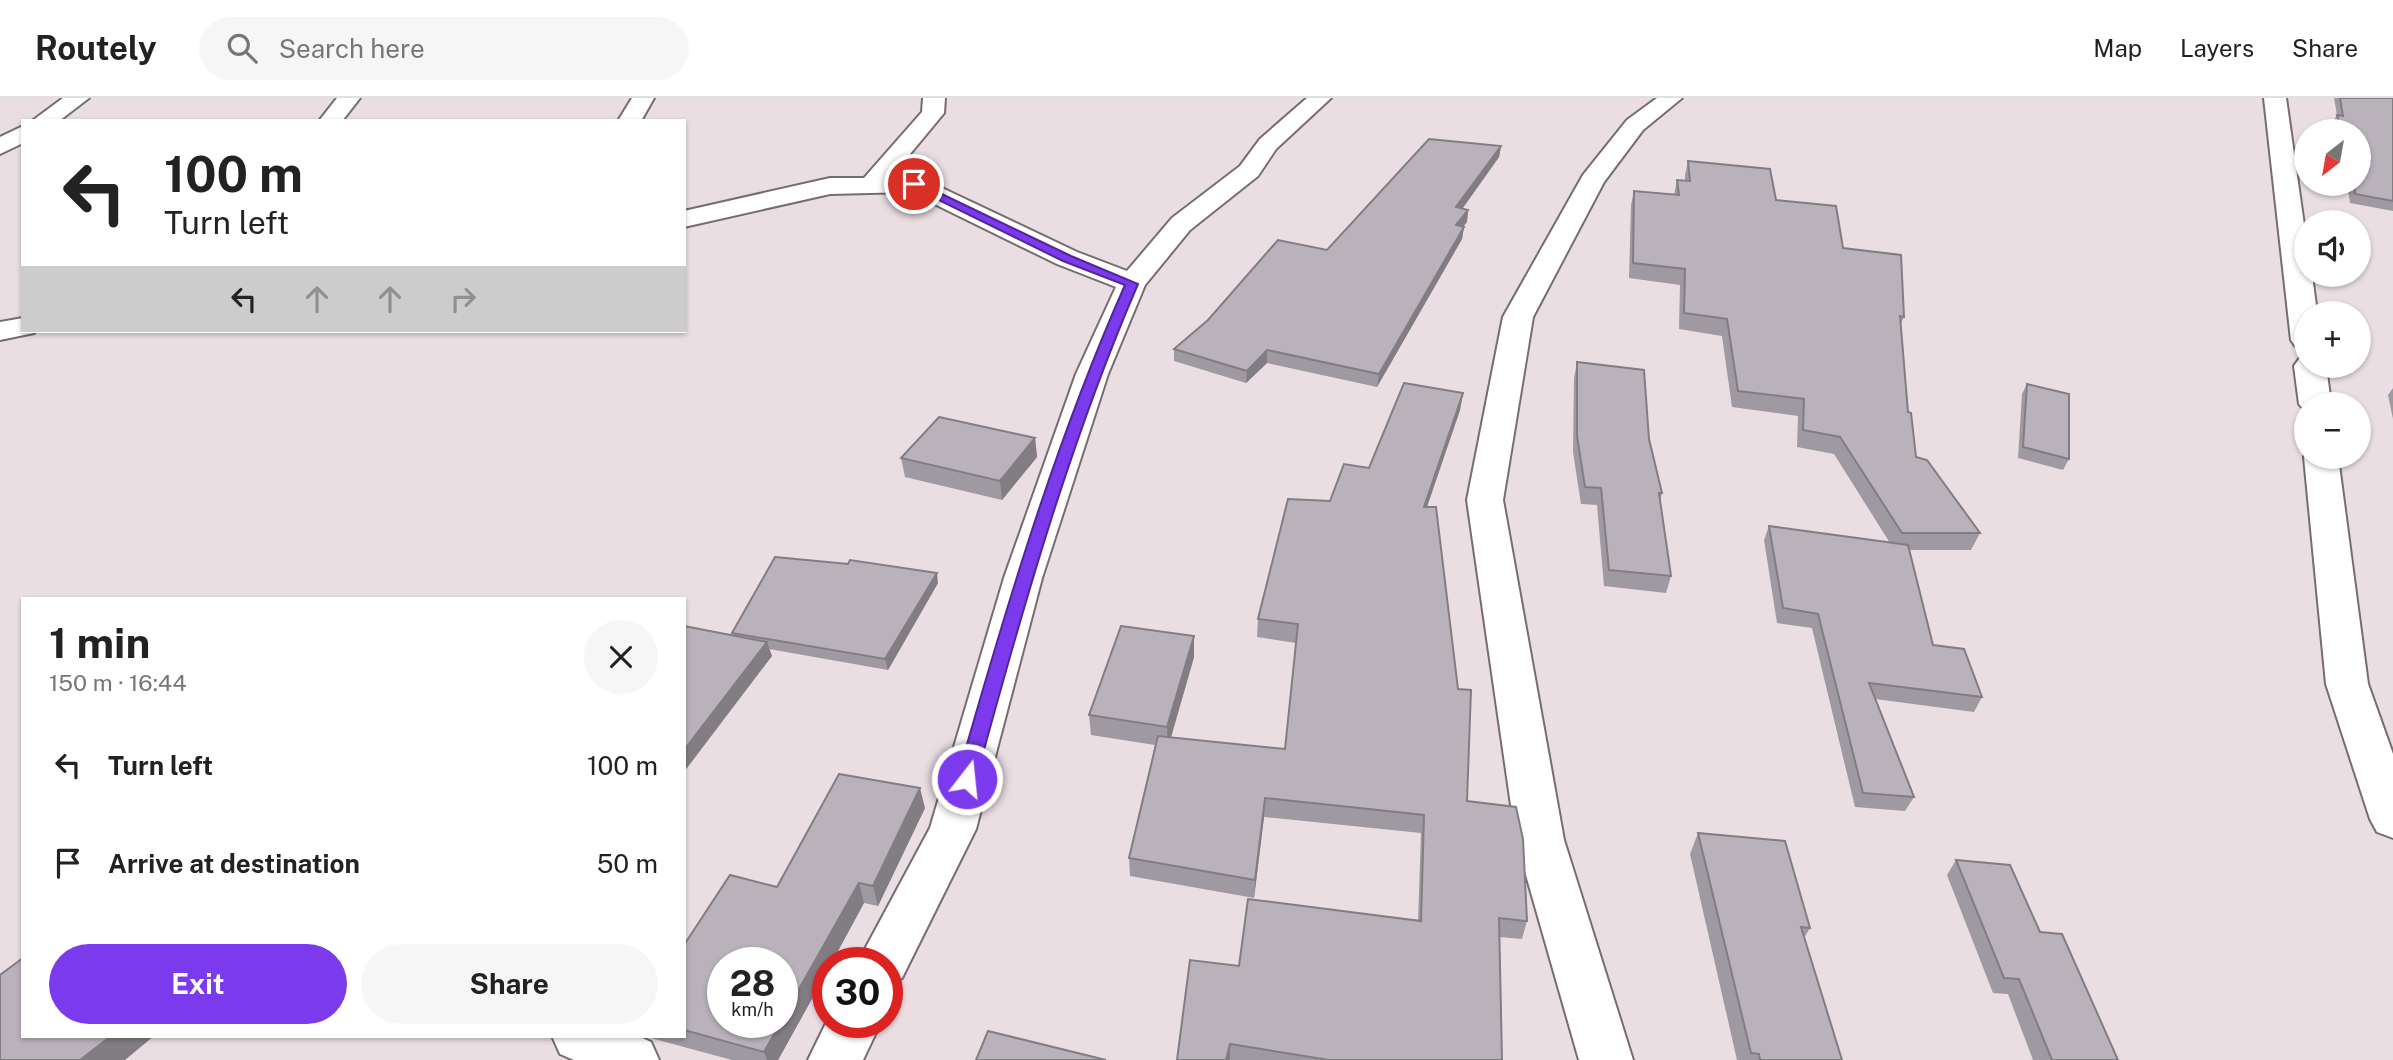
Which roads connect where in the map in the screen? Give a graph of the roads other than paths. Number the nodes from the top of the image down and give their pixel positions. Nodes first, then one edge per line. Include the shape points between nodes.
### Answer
1 (78, 98) edge
2 (349, 98) edge
3 (643, 98) edge
4 (933, 98) edge
5 (1320, 98) edge
6 (1671, 98) edge
7 (2275, 98) edge
8 (46, 119) edge
9 (332, 119) edge
10 (630, 119) edge
11 (21, 134) edge
12 (0, 148) edge
13 (871, 185) junction
14 (686, 219) edge
15 (1132, 284) junction
16 (2301, 301) edge
17 (21, 327) edge
18 (0, 331) edge
19 (2322, 469) edge
20 (2393, 819) edge
21 (892, 947) edge
22 (583, 1038) edge
23 (846, 1038) edge
24 (632, 1060) edge
25 (835, 1060) edge
26 (1606, 1060) edge

1 - 8 street
2 - 9 street
3 - 10 street
4 - 13 street via 933,113
5 - 15 street via 1268,144 1248,171 1181,224
6 - 26 street via 1635,125 1592,180 1518,317 1485,500 1540,840
7 - 16 street
11 - 12 street
13 - 14 street via 830,186
13 - 15 street via 914,184
15 - 21 street via 1092,374 1023,578 953,829
17 - 18 street
19 - 20 street via 2347,684
22 - 24 street
23 - 25 street

